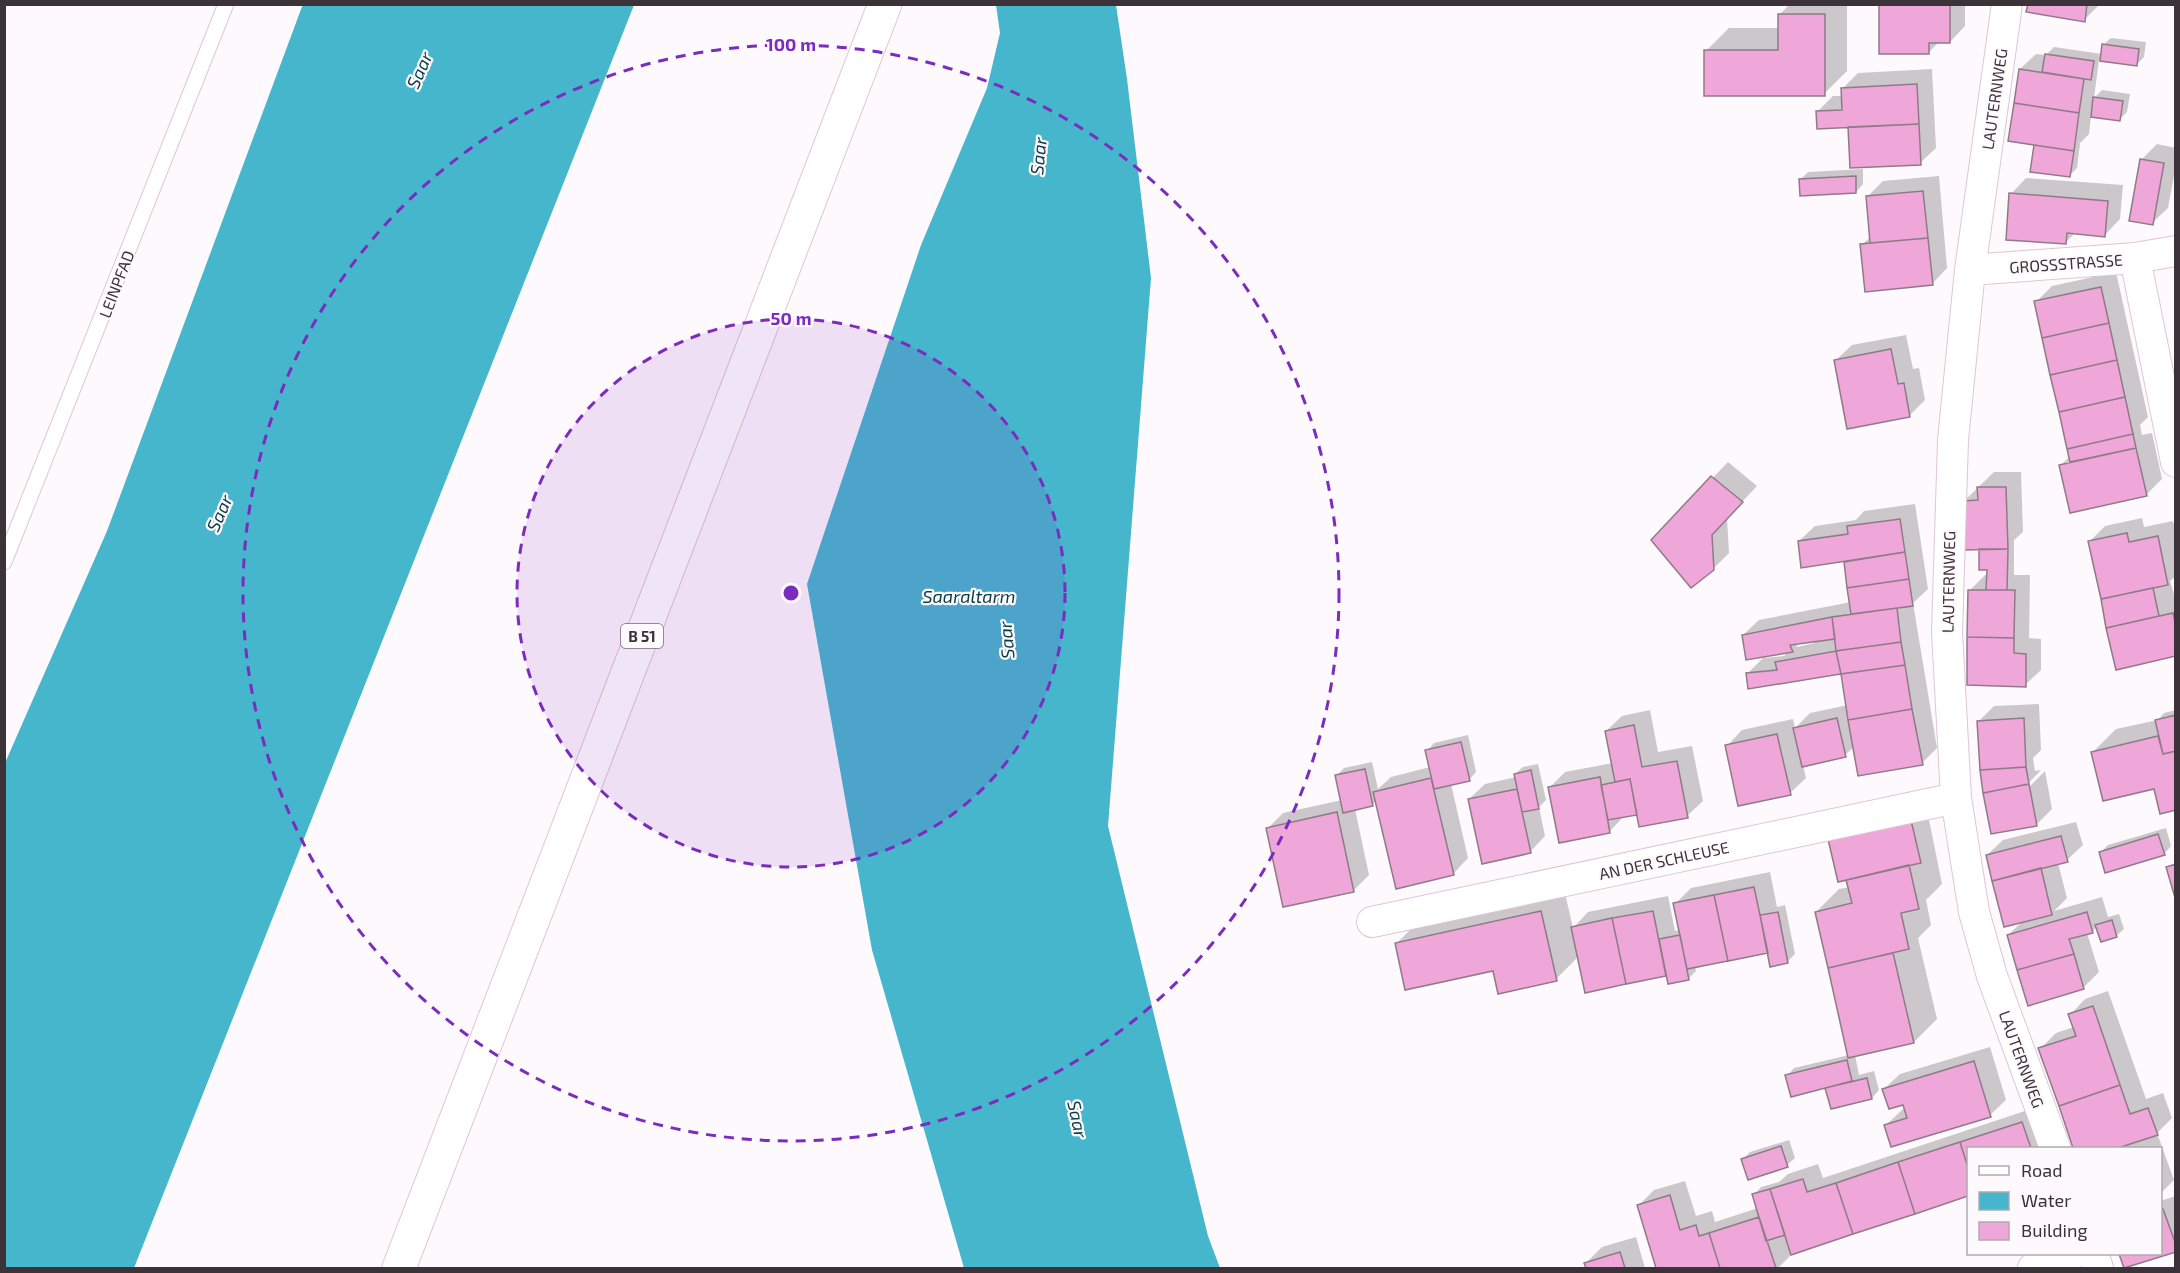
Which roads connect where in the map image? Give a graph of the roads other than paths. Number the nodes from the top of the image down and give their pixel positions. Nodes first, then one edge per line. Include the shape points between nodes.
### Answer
1 (226, 4) edge
2 (885, 4) edge
3 (2007, 4) edge
4 (2175, 251) edge
5 (2135, 258) junction
6 (1971, 270) junction
7 (2175, 462) edge
8 (4, 562) edge
9 (1956, 798) junction
10 (1372, 922) dead end
11 (2054, 1147) edge
12 (2069, 1255) edge
13 (399, 1269) edge
14 (2033, 1269) edge

1 - 8 lane, LEINPFAD
2 - 13 main road, B 51
3 - 6 street, LAUTERNWEG
4 - 5 street
5 - 6 street, GROSSSTRASSE
5 - 7 street, GROSSSTRASSE
6 - 9 street, LAUTERNWEG via 1953,440 1947,568
9 - 10 street, AN DER SCHLEUSE
9 - 11 street, LAUTERNWEG via 1980,934
12 - 14 street

